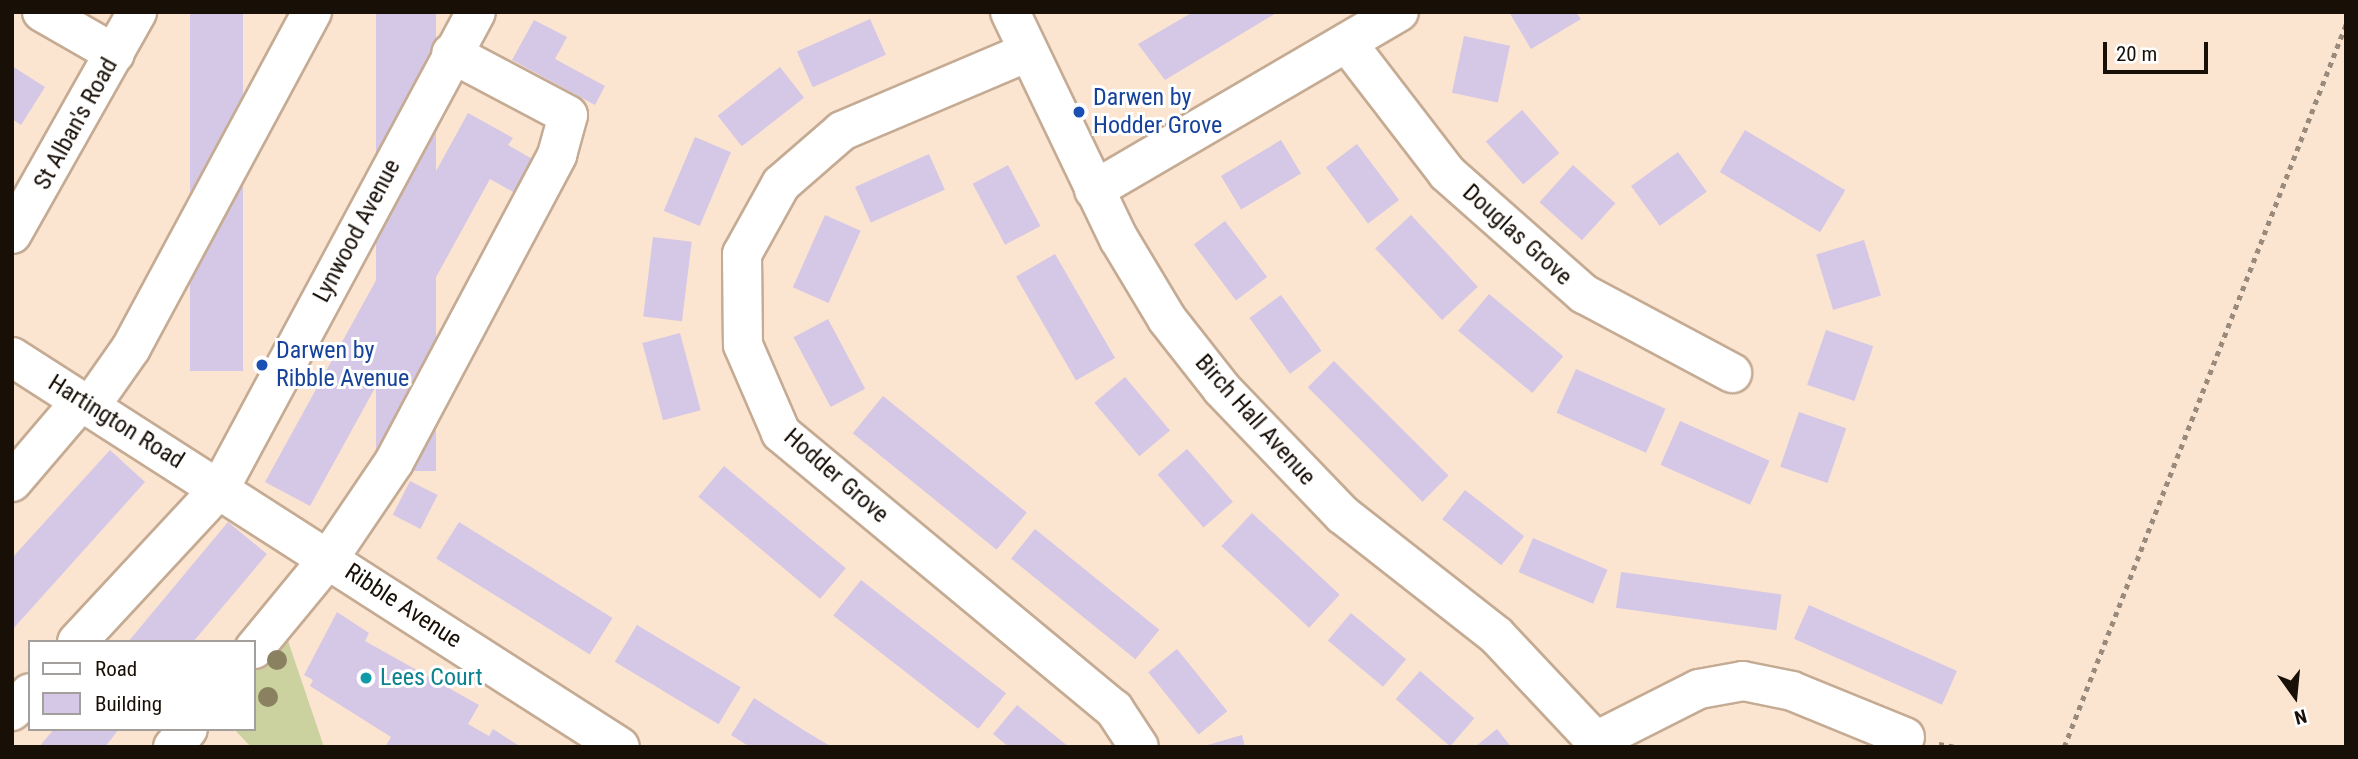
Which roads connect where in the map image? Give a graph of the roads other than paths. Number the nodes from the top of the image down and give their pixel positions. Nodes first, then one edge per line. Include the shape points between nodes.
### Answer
1 (42, 12) edge
2 (137, 12) edge
3 (312, 12) edge
4 (476, 12) edge
5 (1010, 12) edge
6 (1399, 12) edge
7 (1346, 43) junction
8 (1028, 52) junction
9 (451, 53) junction
10 (115, 54) junction
11 (1094, 190) junction
12 (24, 191) edge
13 (12, 234) edge
14 (12, 357) edge
15 (1732, 373) dead end
16 (87, 403) junction
17 (12, 482) edge
18 (220, 488) junction
19 (329, 558) junction
20 (79, 640) edge
21 (256, 647) edge
22 (28, 695) edge
23 (12, 711) edge
24 (186, 731) edge
25 (1905, 737) dead end
26 (607, 743) edge
27 (1600, 743) edge
28 (173, 747) edge
29 (1139, 747) edge

1 - 10 street
2 - 10 street, St Alban's Road
3 - 16 street via 131,348
4 - 9 street, Lynwood Avenue
5 - 8 street, Birch Hall Avenue
6 - 7 street
7 - 11 street
7 - 15 street, Douglas Grove via 1447,173 1584,294
8 - 11 street, Birch Hall Avenue
8 - 29 street, Hodder Grove via 842,131 781,184 742,254 743,345 781,433 1114,709
9 - 18 street, Lynwood Avenue
9 - 19 street via 568,115 557,155 394,462
10 - 12 street, St Alban's Road
11 - 27 street, Birch Hall Avenue via 1167,318 1222,389 1343,515 1496,635
12 - 13 street, St Alban's Road
14 - 16 street, Hartington Road
16 - 17 street
16 - 18 street, Hartington Road
18 - 19 street, Ribble Avenue
18 - 20 street, Lynwood Avenue
19 - 21 street
19 - 26 street, Ribble Avenue
22 - 23 street
24 - 28 street
25 - 27 street via 1792,691 1743,681 1699,689

